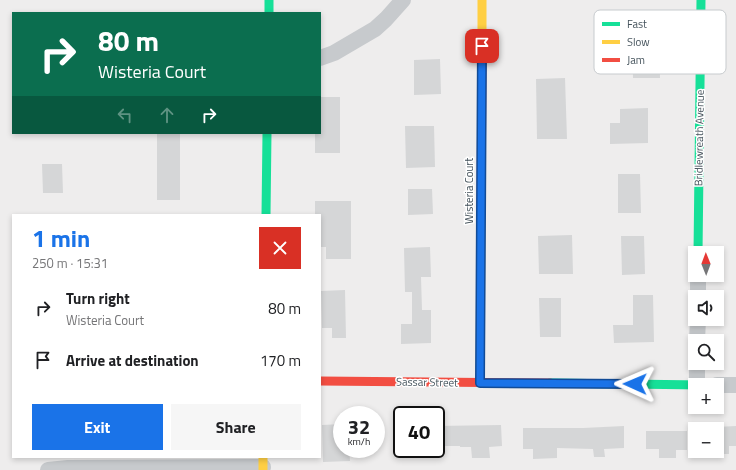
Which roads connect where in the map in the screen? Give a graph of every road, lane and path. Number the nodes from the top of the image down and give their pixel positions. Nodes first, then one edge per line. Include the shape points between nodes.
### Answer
1 (269, 0) edge
2 (403, 0) edge
3 (482, 0) edge
4 (701, 0) edge
5 (701, 10) edge
6 (269, 12) edge
7 (321, 58) edge
8 (700, 74) edge
9 (267, 134) edge
10 (266, 214) edge
11 (698, 246) edge
12 (321, 381) edge
13 (480, 383) junction
14 (688, 385) edge
15 (724, 385) edge
16 (736, 385) edge
17 (263, 465) edge
18 (48, 470) edge

1 - 6 street
2 - 7 street via 375,29
3 - 13 street, Wisteria Court
4 - 5 street, Bridlewreath Avenue
8 - 11 street, Bridlewreath Avenue
9 - 10 street
12 - 13 street, Sassar Street
13 - 14 street, Sassar Street
15 - 16 street
17 - 18 street

